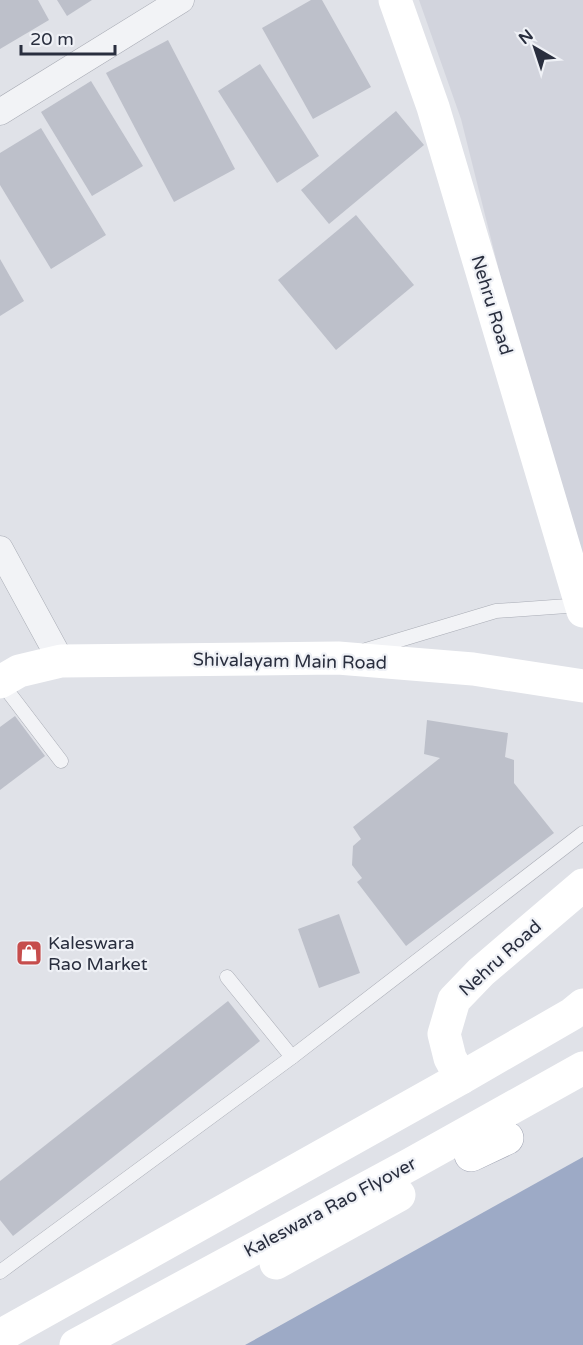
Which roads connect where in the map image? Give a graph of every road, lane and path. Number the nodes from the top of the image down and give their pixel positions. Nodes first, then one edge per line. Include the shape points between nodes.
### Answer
1 (181, 0) edge
2 (395, 0) edge
3 (0, 112) edge
4 (0, 549) edge
5 (582, 608) edge
6 (338, 658) junction
7 (61, 661) junction
8 (0, 681) edge
9 (583, 686) edge
10 (61, 761) dead end
11 (583, 832) edge
12 (583, 885) edge
13 (227, 977) dead end
14 (583, 1005) edge
15 (292, 1057) junction
16 (583, 1068) edge
17 (461, 1078) junction
18 (583, 1092) edge
19 (0, 1272) edge
20 (3, 1337) edge
21 (76, 1345) edge
22 (121, 1345) edge

1 - 3 street
2 - 5 street, Nehru Road via 433,107
4 - 7 street
5 - 6 lane via 496,611
6 - 7 street, Shivalayam Main Road
6 - 9 street, Shivalayam Main Road via 473,669
7 - 8 street, Shivalayam Main Road via 19,671
8 - 10 lane
11 - 15 lane
12 - 17 street, Nehru Road via 454,1000 444,1034 450,1058
13 - 15 lane
14 - 17 street
15 - 19 lane
16 - 21 street, Kaleswara Rao Flyover
17 - 20 street
18 - 22 street via 507,1138

